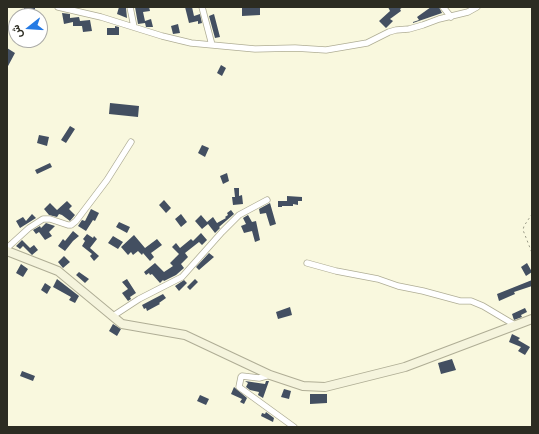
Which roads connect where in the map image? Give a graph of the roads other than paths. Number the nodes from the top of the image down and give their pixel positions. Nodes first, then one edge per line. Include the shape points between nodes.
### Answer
1 (58, 7) edge
2 (130, 7) edge
3 (202, 7) edge
4 (443, 7) edge
5 (476, 7) edge
6 (451, 17) junction
7 (134, 27) junction
8 (212, 45) junction
9 (131, 142) dead end
10 (267, 200) dead end
11 (7, 250) edge
12 (307, 262) dead end
13 (114, 316) junction
14 (532, 319) edge
15 (515, 325) junction
16 (270, 375) junction
17 (294, 427) edge

1 - 7 street
2 - 7 street
3 - 8 street
4 - 6 street
5 - 6 street
6 - 8 street via 409,30 389,32 367,43 326,50 255,49
7 - 8 street via 162,36
9 - 11 street via 107,180 76,221 68,225 50,218 43,219 29,228
10 - 13 street via 239,215 182,277 139,299
11 - 13 street via 58,271
12 - 15 street via 460,301 471,301
13 - 16 street via 122,324 185,335
14 - 15 street
15 - 16 street via 405,367 324,387 303,386
16 - 17 street via 259,378 242,376 240,387

